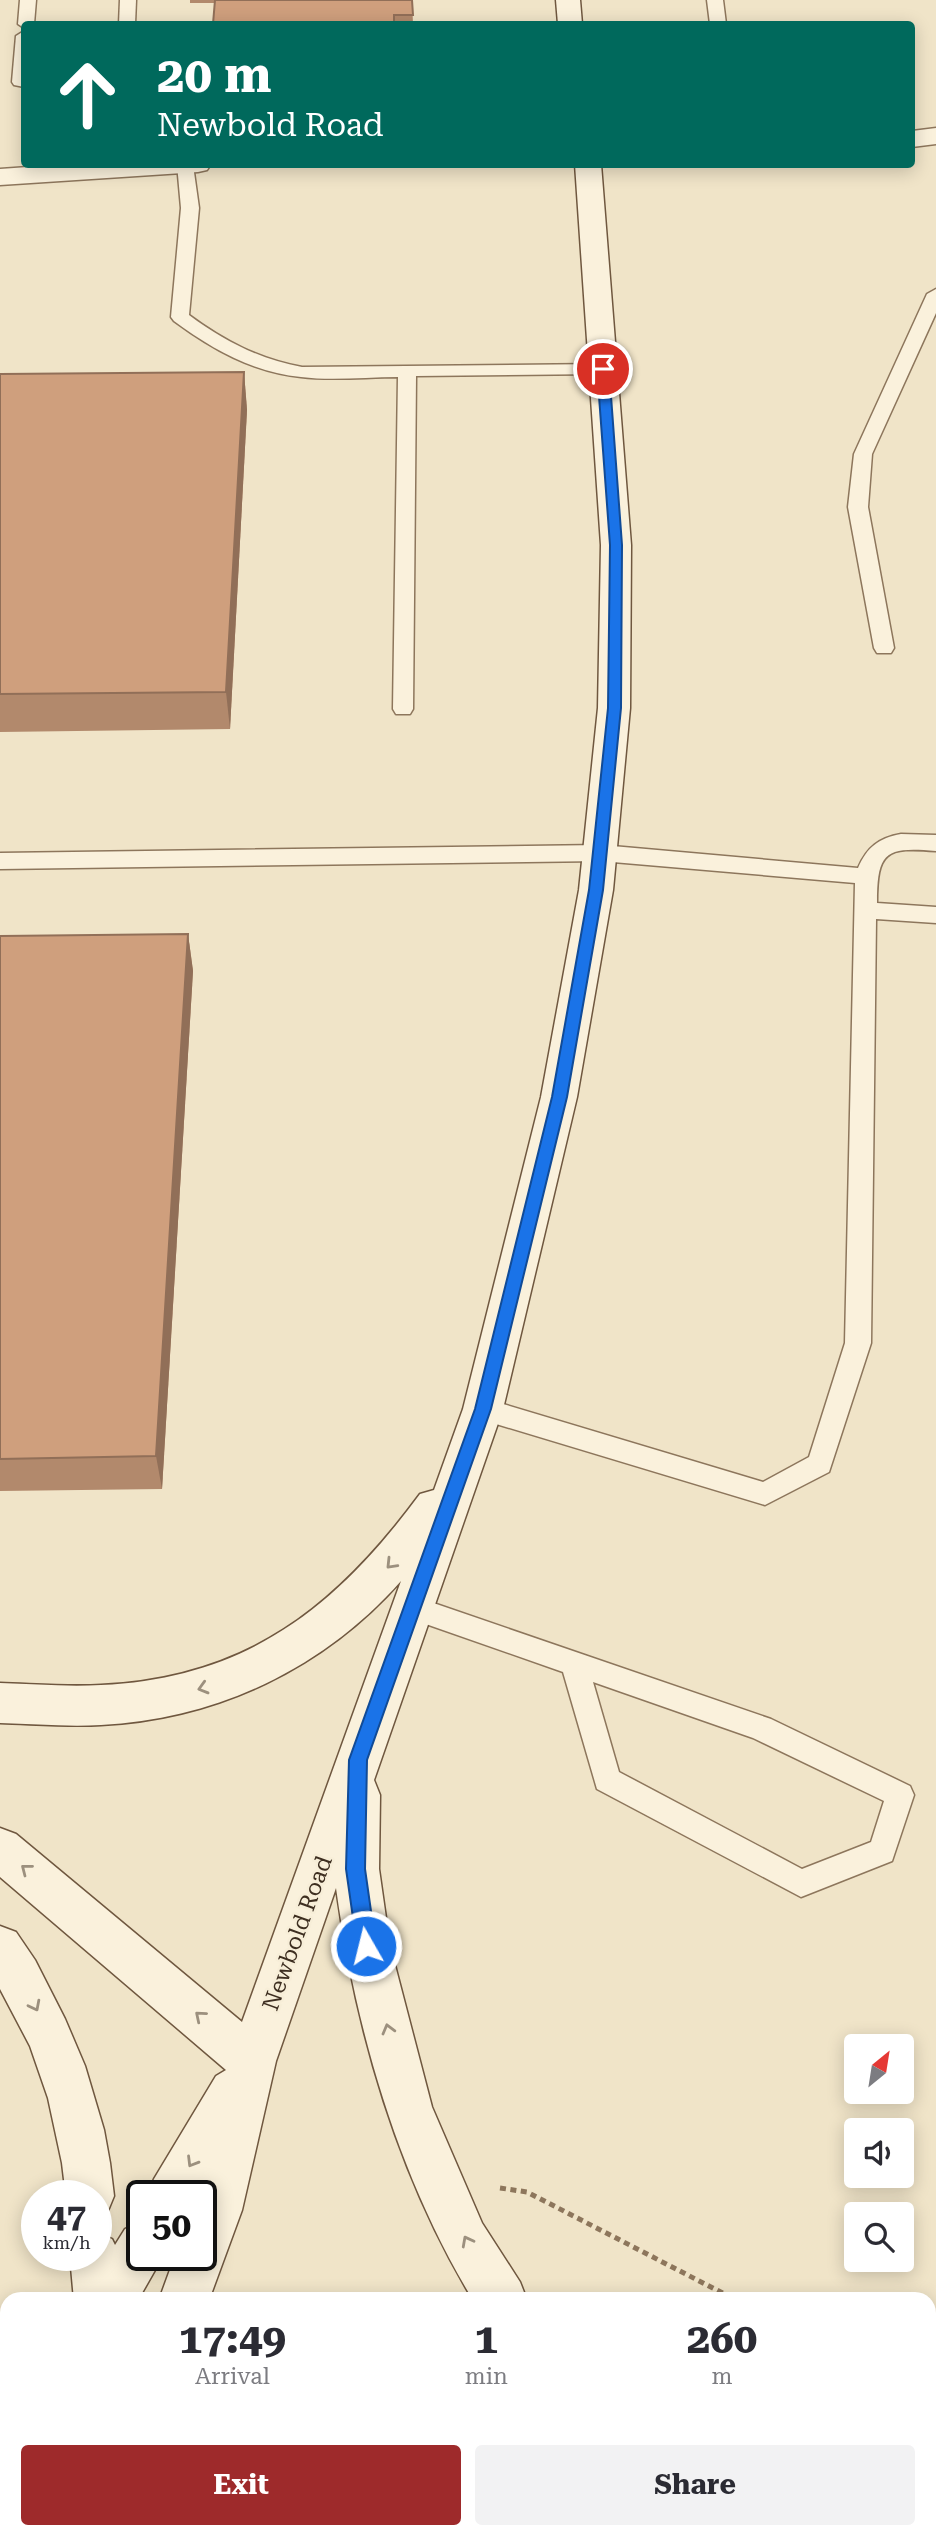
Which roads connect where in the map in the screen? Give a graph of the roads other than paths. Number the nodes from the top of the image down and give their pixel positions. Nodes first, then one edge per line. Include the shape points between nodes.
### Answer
1 (28, 0) edge
2 (128, 0) edge
3 (568, 0) edge
4 (715, 0) edge
5 (26, 21) edge
6 (127, 21) edge
7 (570, 21) edge
8 (718, 21) edge
9 (936, 136) edge
10 (915, 139) edge
11 (139, 168) edge
12 (185, 168) edge
13 (588, 168) edge
14 (0, 177) edge
15 (936, 294) edge
16 (603, 369) junction
17 (408, 371) junction
18 (884, 648) dead end
19 (402, 709) dead end
20 (936, 843) edge
21 (601, 853) junction
22 (0, 862) edge
23 (866, 876) junction
24 (866, 910) junction
25 (936, 915) edge
26 (483, 1409) junction
27 (461, 1470) junction
28 (412, 1608) junction
29 (574, 1663) junction
30 (0, 1703) edge
31 (358, 1760) junction
32 (0, 1849) edge
33 (0, 1948) edge
34 (252, 2061) junction
35 (89, 2180) edge
36 (181, 2180) edge
37 (217, 2213) edge
38 (96, 2271) edge
39 (127, 2271) edge
40 (195, 2271) edge
41 (98, 2292) edge
42 (115, 2292) edge
43 (187, 2292) edge
44 (497, 2292) edge

1 - 5 lane
2 - 6 lane
3 - 7 main road
4 - 8 lane
9 - 10 main road
11 - 14 main road
12 - 17 lane via 190,208 180,317 227,349 266,367 302,372
13 - 16 main road, Newbold Road
15 - 18 lane via 861,466 858,507
16 - 17 lane
16 - 21 main road, Newbold Road via 616,545 614,708
17 - 19 lane
20 - 23 lane via 886,845 873,855
21 - 22 lane
21 - 23 lane
21 - 26 main road, Newbold Road via 559,1097
23 - 24 lane
24 - 25 lane
24 - 26 lane via 858,1343 820,1464 765,1494
26 - 27 main road, Newbold Road
27 - 28 main road, Newbold Road
27 -> 30 main road via 407,1547 361,1595 307,1638 253,1671 200,1690 116,1704
28 - 29 lane
28 - 31 main road, Newbold Road
29 - 29 lane via 761,1728 900,1795 882,1851 801,1883 607,1780
31 - 34 main road, Newbold Road
44 -> 31 main road via 465,2240 410,2109 366,1946 356,1869
34 -> 32 main road
33 -> 35 main road via 47,2029 70,2089
34 -> 36 main road, Newbold Road
34 - 37 main road, Newbold Road
38 - 41 main road
39 - 42 main road
40 - 43 main road, Newbold Road

